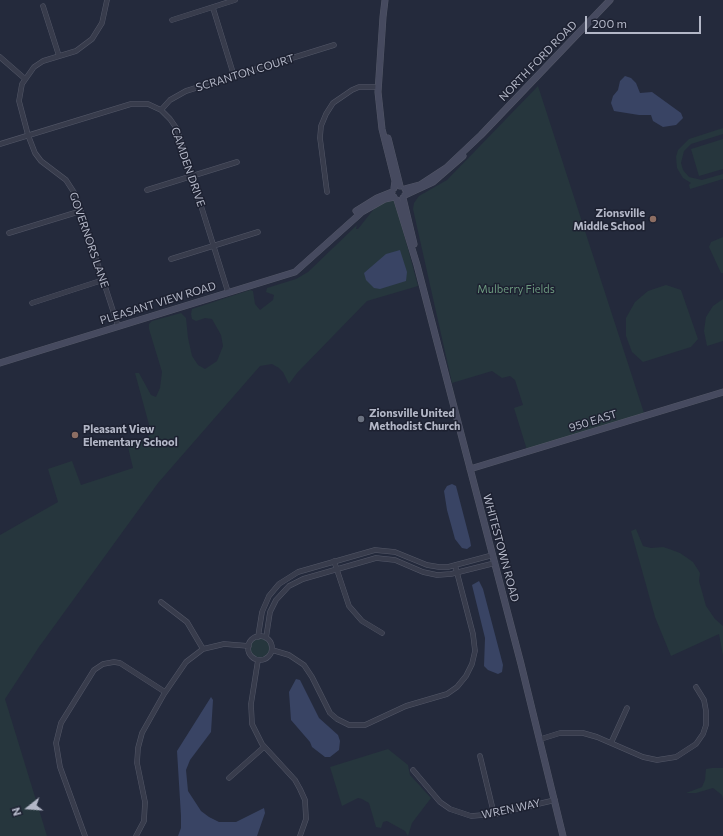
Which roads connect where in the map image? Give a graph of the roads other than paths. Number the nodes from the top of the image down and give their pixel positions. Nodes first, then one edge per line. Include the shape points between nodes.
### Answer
1 (107, 0) edge
2 (234, 0) edge
3 (386, 0) edge
4 (610, 0) edge
5 (43, 6) dead end
6 (213, 8) junction
7 (172, 20) dead end
8 (334, 45) dead end
9 (59, 56) junction
10 (0, 57) edge
11 (234, 76) junction
12 (24, 78) junction
13 (378, 87) junction
14 (161, 110) junction
15 (28, 135) junction
16 (0, 144) edge
17 (237, 162) dead end
18 (192, 176) junction
19 (147, 190) dead end
20 (326, 192) dead end
21 (400, 193) junction
22 (81, 211) junction
23 (258, 232) dead end
24 (9, 233) dead end
25 (214, 246) junction
26 (171, 260) dead end
27 (417, 265) junction
28 (103, 280) junction
29 (228, 292) junction
30 (32, 303) dead end
31 (118, 326) junction
32 (0, 363) edge
33 (723, 392) edge
34 (470, 469) junction
35 (493, 555) junction
36 (334, 561) junction
37 (495, 563) junction
38 (455, 565) junction
39 (336, 569) junction
40 (457, 573) junction
41 (161, 602) dead end
42 (382, 633) dead end
43 (258, 637) junction
44 (266, 638) junction
45 (249, 646) junction
46 (203, 649) junction
47 (272, 650) junction
48 (258, 660) junction
49 (696, 687) dead end
50 (166, 692) junction
51 (627, 708) dead end
52 (541, 739) junction
53 (610, 743) junction
54 (264, 747) junction
55 (480, 756) dead end
56 (413, 770) dead end
57 (229, 778) dead end
58 (555, 800) junction
59 (494, 814) junction
60 (85, 836) edge
61 (136, 836) edge
62 (300, 836) edge
63 (563, 836) edge

1 - 9 street via 102,23 92,39 76,51
2 - 6 street
3 - 13 street via 382,16
4 - 21 street, NORTH FORD ROAD via 480,135 440,172 420,185
5 - 9 street
6 - 7 street
6 - 11 street
8 - 11 street, SCRANTON COURT
9 - 12 street via 38,64
10 - 12 street
11 - 14 street, SCRANTON COURT via 180,93
12 - 15 street, GOVERNORS LANE via 19,101
13 - 20 street via 359,87 352,90 333,103 326,114 320,138
13 - 21 street via 380,112
14 - 15 street via 148,104 131,104
14 - 18 street, CAMDEN DRIVE via 177,129
15 - 16 street
15 - 22 street, GOVERNORS LANE via 41,161 70,186
17 - 18 street
18 - 19 street
18 - 25 street, CAMDEN DRIVE
21 - 27 street, WHITESTOWN ROAD
21 - 27 street, WHITESTOWN ROAD via 408,200
21 - 29 street, PLEASANT VIEW ROAD via 362,212 295,272
22 - 24 street
22 - 28 street, GOVERNORS LANE
23 - 25 street
25 - 26 street
25 - 29 street, CAMDEN DRIVE
27 - 34 street, WHITESTOWN ROAD
28 - 30 street
28 - 31 street, GOVERNORS LANE
29 - 31 street, PLEASANT VIEW ROAD
31 - 32 street, PLEASANT VIEW ROAD
33 - 34 street, 950 EAST
34 - 35 street, WHITESTOWN ROAD
35 - 37 street, WHITESTOWN ROAD
35 - 38 street
36 - 38 street via 381,550 398,553 431,566
36 - 39 street
36 - 43 street via 298,572 276,586 264,604
37 - 40 street
37 - 52 street, WHITESTOWN ROAD
38 - 40 street
39 - 40 street via 369,559 383,558 395,560 432,575
39 - 42 street via 350,608 362,621
39 - 44 street via 300,580 282,592 271,609
40 - 47 street via 475,651 466,676 447,694 406,706 365,725 349,725 330,713 304,665 289,655
41 - 46 street via 187,622
43 - 44 street
43 - 45 street via 252,640
44 - 47 street
45 - 46 street via 224,644
45 - 48 street via 251,656
46 - 50 street via 186,662
47 - 48 street via 267,658
48 - 54 street via 251,717 255,732
49 - 53 street via 704,700 706,725 696,744 681,755 657,760
50 - 60 street via 120,663 103,664 94,670 60,723 56,743 60,767
50 - 61 street via 142,733 138,748 137,763 145,802 144,821
51 - 53 street
52 - 53 street via 560,733 583,733
52 - 58 street, WHITESTOWN ROAD
54 - 57 street
54 - 62 street via 295,780 304,800 306,819
55 - 59 street
56 - 59 street, WREN WAY via 440,802 450,809 471,816
58 - 59 street, WREN WAY
58 - 63 street, WHITESTOWN ROAD

